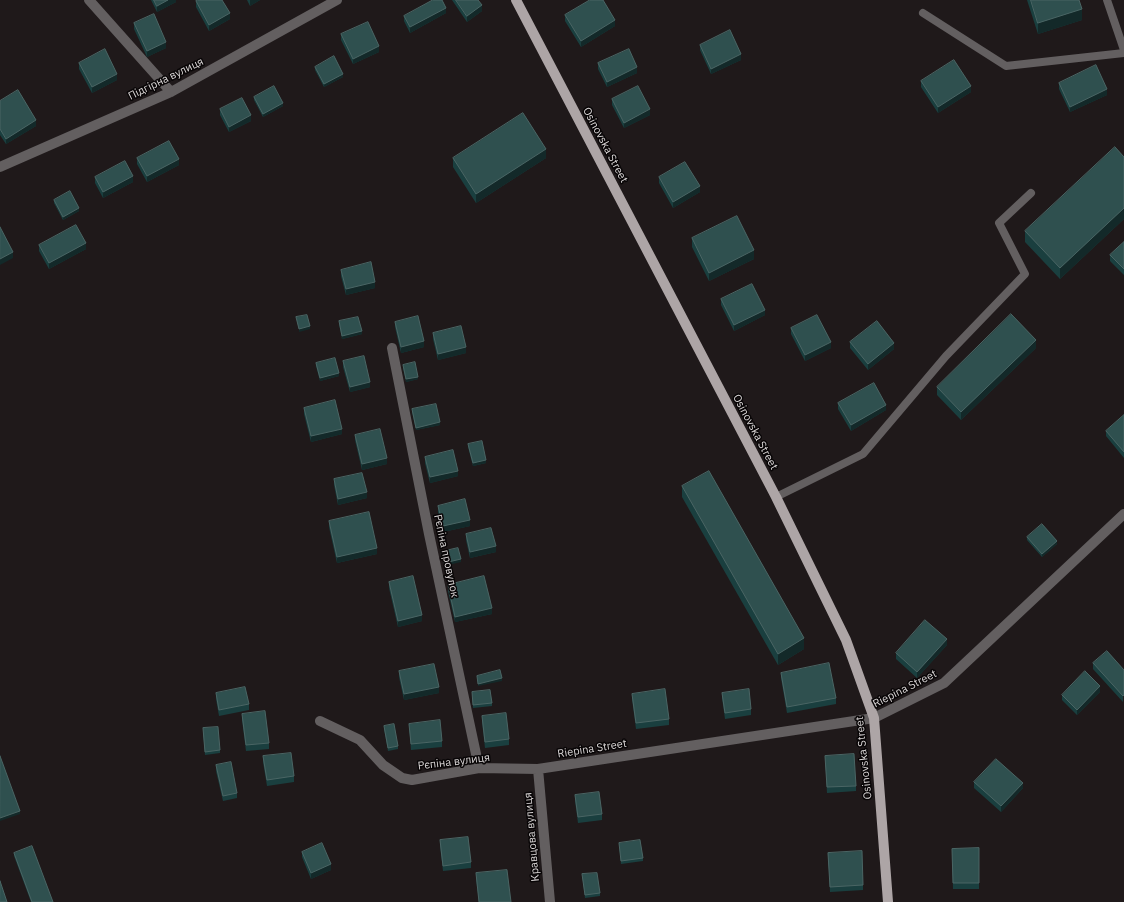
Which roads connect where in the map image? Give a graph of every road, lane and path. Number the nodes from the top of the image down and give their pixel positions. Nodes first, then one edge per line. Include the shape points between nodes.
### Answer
1 (89, 0) edge
2 (337, 0) edge
3 (516, 0) edge
4 (1107, 0) edge
5 (923, 13) dead end
6 (1124, 50) edge
7 (1124, 53) edge
8 (171, 92) junction
9 (0, 167) edge
10 (1031, 192) dead end
11 (392, 348) dead end
12 (776, 497) junction
13 (1124, 514) edge
14 (874, 718) junction
15 (320, 721) dead end
16 (479, 768) junction
17 (538, 769) junction
18 (550, 902) edge
19 (888, 902) edge

1 - 8 street
2 - 8 street, Підгірна вулиця
3 - 12 main road, Osinovska Street
4 - 6 lane
5 - 7 lane via 1006,66
8 - 9 street, Підгірна вулиця
10 - 12 lane via 999,223 1025,274 946,356 863,454
11 - 16 street, Рєпіна провулок
12 - 14 main road, Osinovska Street via 846,640
13 - 14 street, Riepina Street via 944,683
14 - 17 street, Riepina Street
14 - 19 main road, Osinovska Street
15 - 16 street, Рєпіна вулиця via 360,740 383,765 402,778 412,780
16 - 17 street, Рєпіна вулиця
17 - 18 street, Кравцова вулиця

